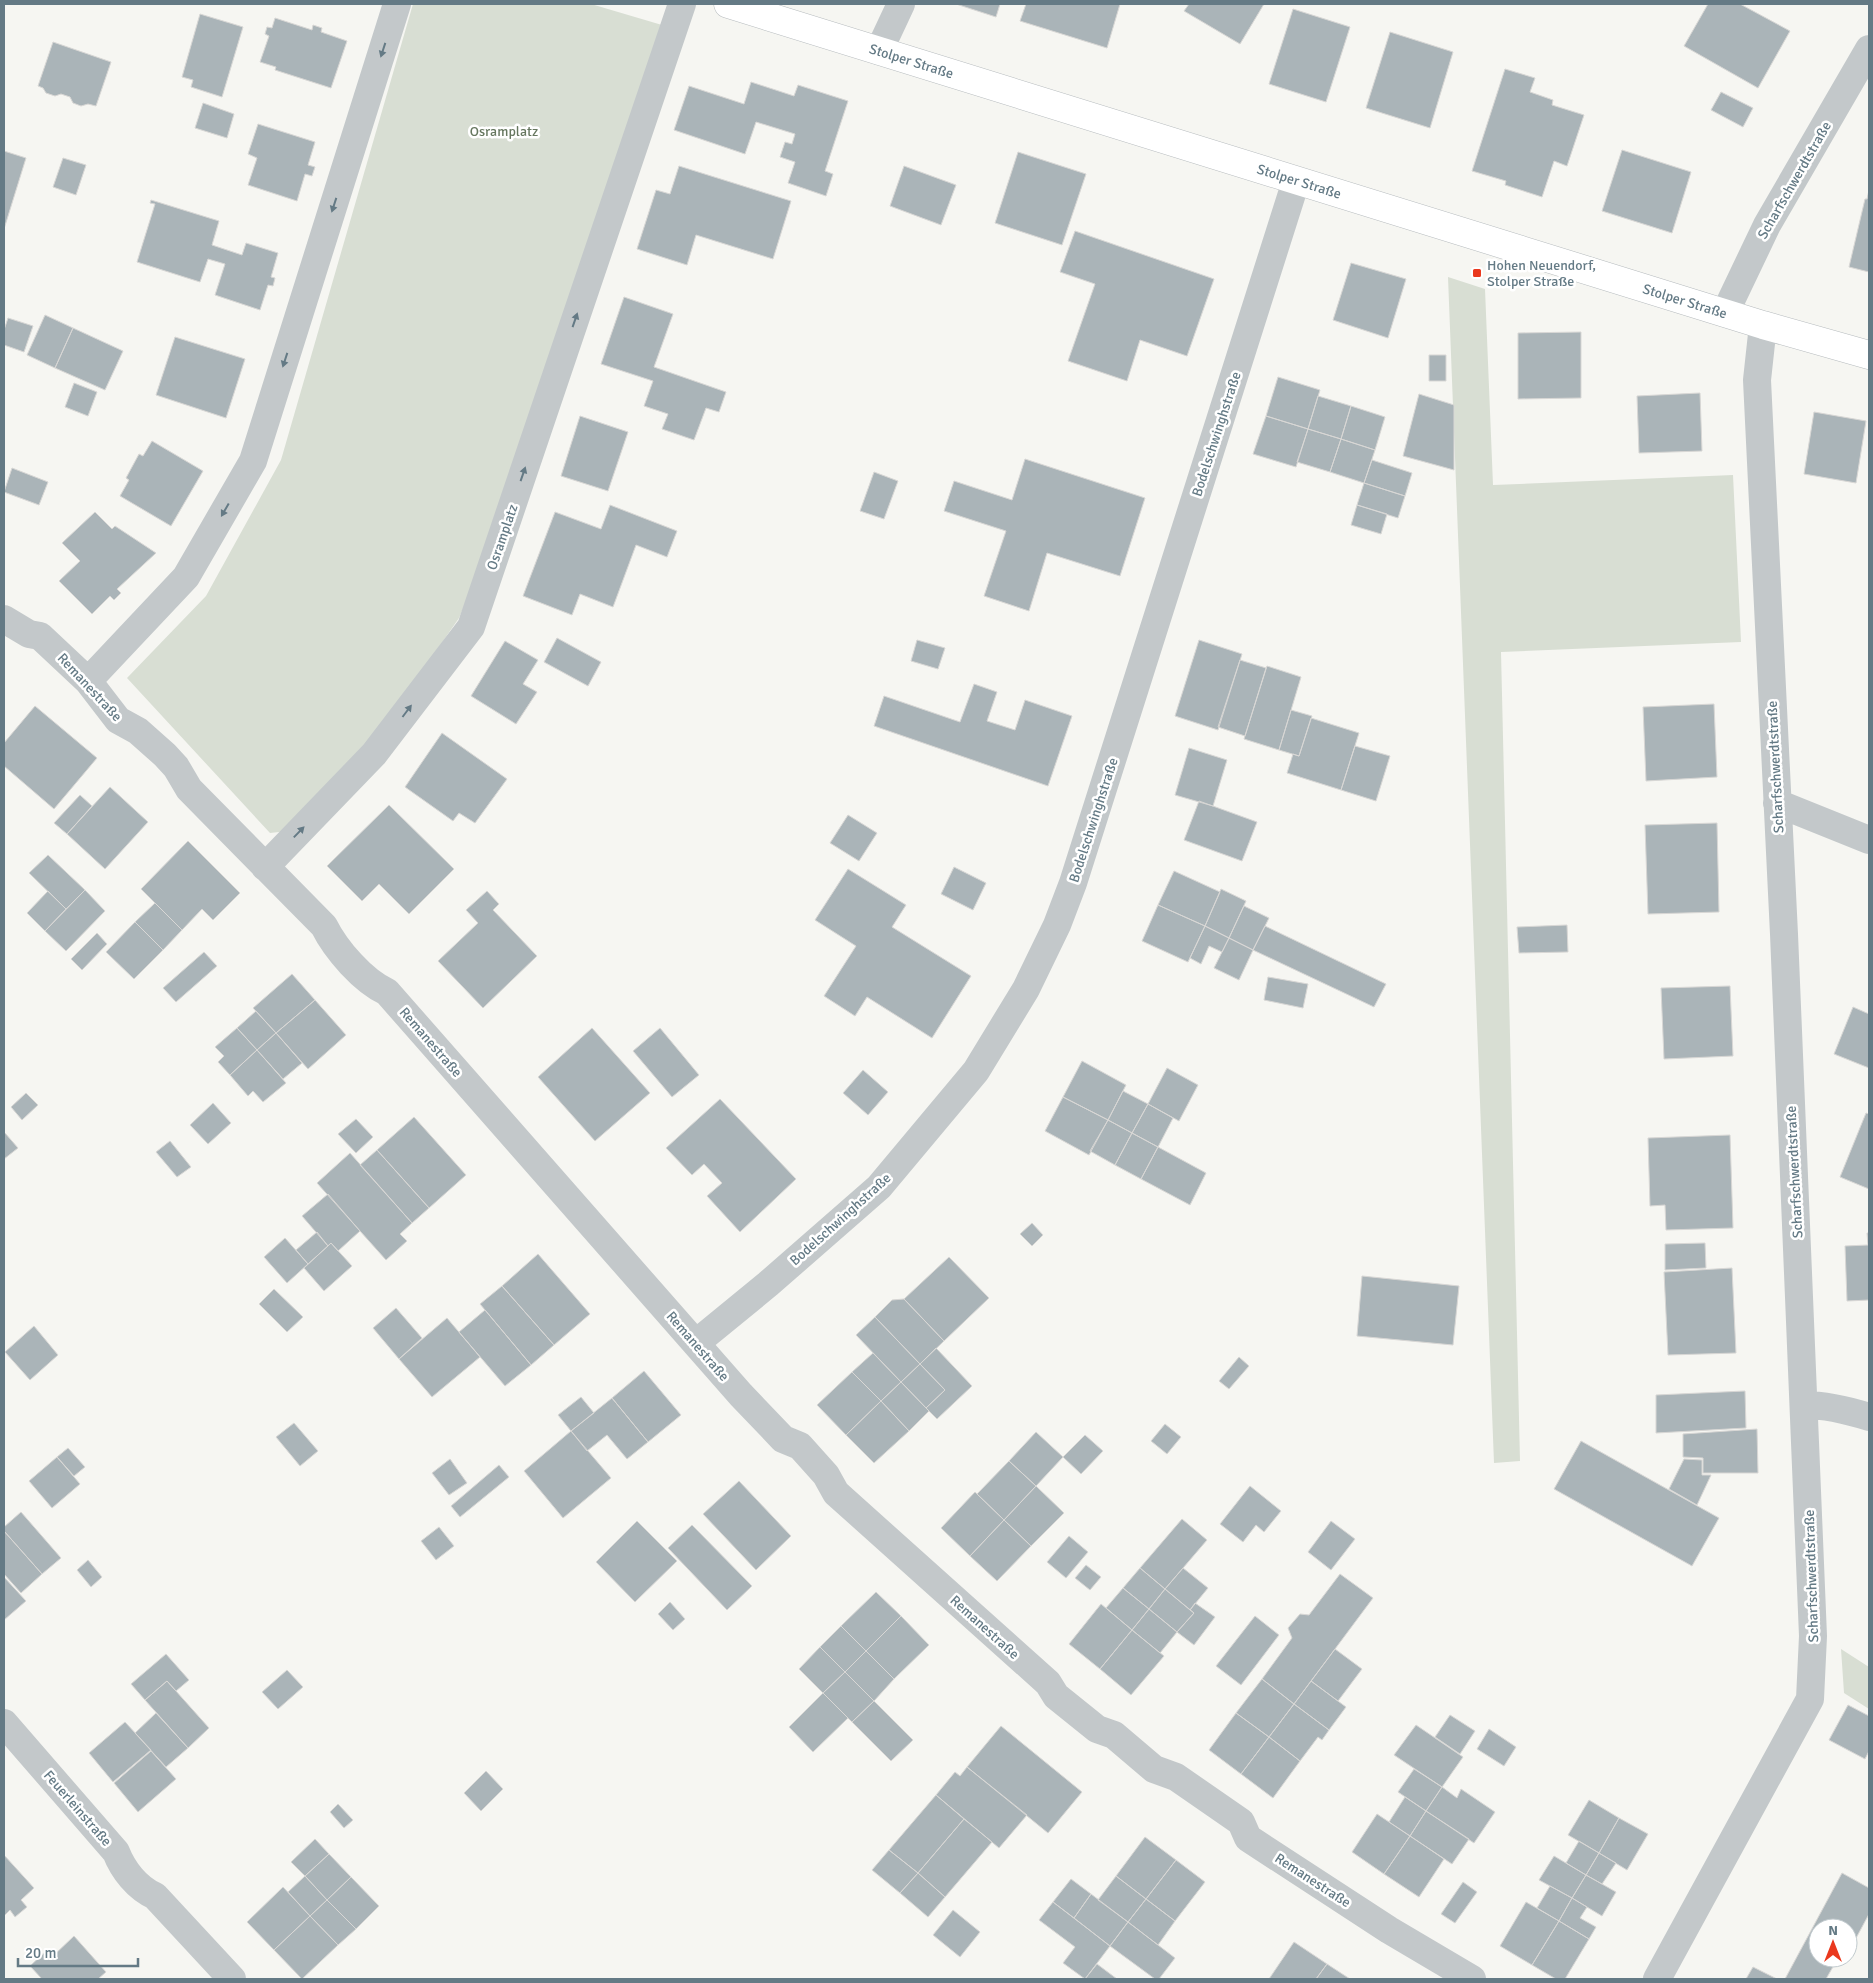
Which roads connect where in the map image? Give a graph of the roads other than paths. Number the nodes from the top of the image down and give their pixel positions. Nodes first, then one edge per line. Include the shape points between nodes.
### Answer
1 (398, 4) edge
2 (682, 4) edge
3 (728, 4) edge
4 (901, 4) edge
5 (1869, 49) edge
6 (879, 51) junction
7 (1296, 181) junction
8 (1725, 314) junction
9 (1763, 326) junction
10 (1869, 355) edge
11 (4, 619) edge
12 (88, 681) junction
13 (1777, 803) junction
14 (1869, 840) edge
15 (265, 867) junction
16 (696, 1343) junction
17 (1804, 1405) junction
18 (1869, 1417) edge
19 (4, 1723) edge
20 (232, 1979) edge
21 (1472, 1979) edge
22 (1657, 1979) edge

1 -> 12 street via 253,461 186,577
15 -> 2 street, Osramplatz via 374,754 471,627
3 - 6 main road, Stolper Straße
4 - 6 street
5 - 8 street, Scharfschwerdtstraße via 1766,225
6 - 7 main road, Stolper Straße
7 - 8 main road, Stolper Straße
7 - 16 street, Bodelschwinghstraße via 1073,883 1026,989 976,1071 879,1188
8 - 9 main road, Stolper Straße
9 - 10 main road, Stolper Straße
9 - 13 street, Scharfschwerdtstraße via 1757,380
11 - 12 street, Remanestraße via 29,634 40,636
12 - 15 street, Remanestraße via 118,720 138,731 165,755 189,788
13 - 14 street
13 - 17 street, Scharfschwerdtstraße
15 - 16 street, Remanestraße via 324,926 331,941 352,964 375,986 387,992
16 - 21 street, Remanestraße via 783,1439 800,1446 814,1461 836,1494 1048,1683 1056,1696 1073,1711 1097,1729 1114,1735 1154,1769 1176,1777 1241,1822 1248,1838 1389,1930
17 - 18 street via 1825,1405
17 - 22 street, Scharfschwerdtstraße via 1813,1636 1810,1699
19 - 20 street, Feuerleinstraße via 116,1852 121,1865 132,1878 145,1892 155,1896

